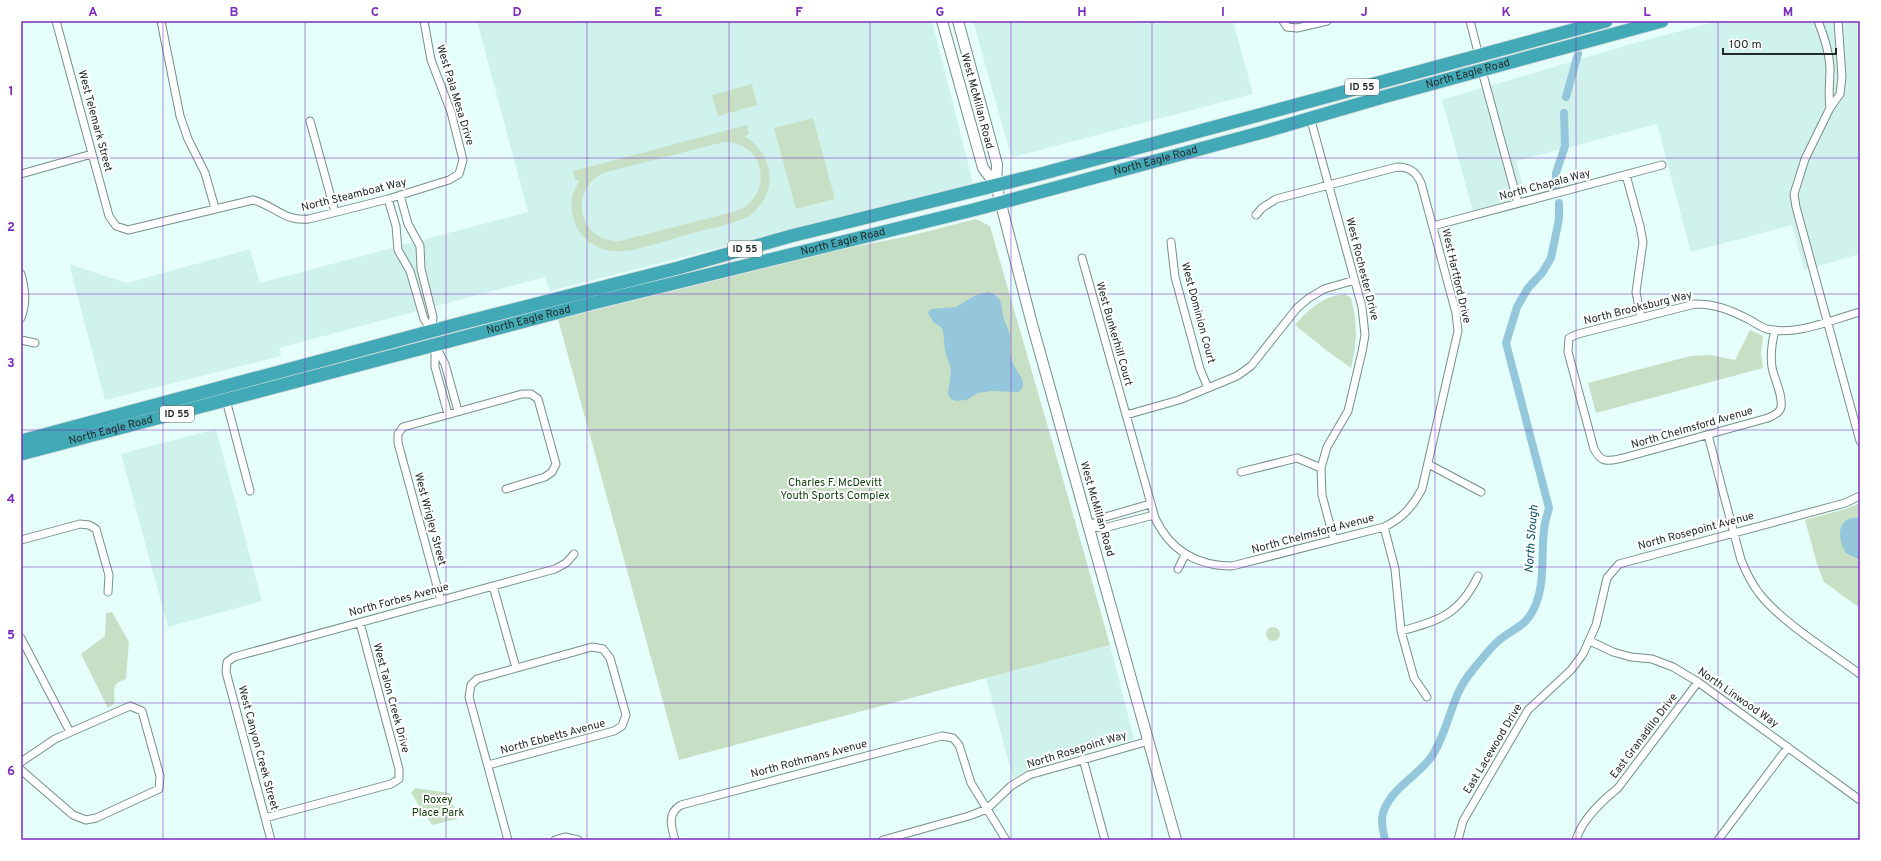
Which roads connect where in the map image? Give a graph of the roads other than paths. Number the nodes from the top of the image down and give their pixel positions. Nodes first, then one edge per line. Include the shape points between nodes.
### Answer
1 (56, 21) edge
2 (161, 21) edge
3 (424, 21) edge
4 (942, 21) edge
5 (958, 21) edge
6 (1327, 21) edge
7 (1470, 21) edge
8 (1606, 21) edge
9 (1662, 21) edge
10 (1818, 21) edge
11 (1838, 21) edge
12 (1285, 24) edge
13 (1506, 49) junction
14 (1479, 56) junction
15 (1482, 71) junction
16 (1454, 78) junction
17 (1830, 108) junction
18 (1310, 117) junction
19 (310, 121) dead end
20 (92, 154) junction
21 (1662, 165) dead end
22 (21, 174) edge
23 (459, 174) joint
24 (1626, 175) junction
25 (1329, 184) junction
26 (996, 185) junction
27 (400, 195) junction
28 (388, 199) junction
29 (1001, 202) junction
30 (1518, 203) junction
31 (215, 208) junction
32 (335, 212) junction
33 (1256, 214) dead end
34 (116, 226) joint
35 (1433, 226) junction
36 (1171, 242) dead end
37 (1082, 258) dead end
38 (21, 274) edge
39 (1355, 280) junction
40 (528, 306) junction
41 (1860, 312) edge
42 (21, 318) edge
43 (1641, 318) junction
44 (1827, 322) junction
45 (1775, 330) junction
46 (432, 331) junction
47 (21, 340) edge
48 (34, 343) dead end
49 (435, 345) junction
50 (320, 374) junction
51 (1208, 388) junction
52 (226, 400) junction
53 (458, 411) junction
54 (448, 414) junction
55 (1126, 416) junction
56 (1858, 429) edge
57 (1708, 435) junction
58 (21, 441) edge
59 (1860, 441) edge
60 (21, 454) edge
61 (1604, 461) joint
62 (1428, 464) junction
63 (1320, 468) junction
64 (1241, 472) dead end
65 (506, 489) dead end
66 (250, 491) dead end
67 (1480, 492) dead end
68 (1860, 496) edge
69 (1150, 504) junction
70 (1154, 515) junction
71 (1089, 527) junction
72 (1384, 527) junction
73 (1734, 533) junction
74 (21, 540) edge
75 (1334, 540) junction
76 (574, 554) dead end
77 (1185, 555) junction
78 (1178, 569) dead end
79 (1478, 576) dead end
80 (493, 586) junction
81 (108, 592) dead end
82 (441, 601) junction
83 (360, 623) junction
84 (1401, 631) junction
85 (21, 638) edge
86 (1590, 641) junction
87 (227, 662) joint
88 (516, 668) junction
89 (1860, 674) edge
90 (1698, 682) junction
91 (1427, 697) dead end
92 (70, 732) junction
93 (1149, 741) junction
94 (1788, 747) junction
95 (1083, 759) junction
96 (21, 762) edge
97 (488, 765) junction
98 (21, 770) edge
99 (1860, 800) edge
100 (987, 809) junction
101 (265, 818) junction
102 (578, 839) edge
103 (271, 840) edge
104 (508, 840) edge
105 (555, 840) edge
106 (675, 840) edge
107 (883, 840) edge
108 (1006, 840) edge
109 (1105, 840) edge
110 (1176, 840) edge
111 (1458, 840) edge
112 (1576, 840) edge
113 (1718, 840) edge

1 - 20 street, West Telemark Street
2 - 31 street via 180,116 205,173
3 - 23 street, West Pala Mesa Drive via 431,60 451,112 463,160
4 - 26 main road, West McMillan Road via 983,168
5 - 26 main road, West McMillan Road via 996,164
6 - 12 street via 1297,28
7 - 14 street
8 - 13 highway, North Eagle Road / ID 55
9 - 15 highway, North Eagle Road / ID 55
10 - 17 street via 1826,41 1830,66
11 - 17 street via 1842,77 1840,94
13 - 14 highway, North Eagle Road / ID 55
13 - 15 highway via 1503,54 1487,63
14 - 16 highway
14 - 26 highway, North Eagle Road / ID 55
15 - 16 highway, North Eagle Road / ID 55
15 - 30 street
16 - 18 highway, North Eagle Road / ID 55
17 - 44 street via 1805,159 1794,194
18 - 25 street, West Rochester Drive
18 - 29 highway, North Eagle Road / ID 55
19 - 32 street
20 - 22 street
20 - 34 street, West Telemark Street via 109,216
21 - 24 street, North Chapala Way
23 - 27 street, North Steamboat Way via 449,180
24 - 30 street, North Chapala Way
24 - 43 street via 1643,242 1636,292
25 - 33 street via 1276,199
25 - 35 street, West Hartford Drive via 1397,167 1410,169 1421,183
25 - 39 street, West Rochester Drive
26 - 29 main road, West McMillan Road
26 - 40 highway, North Eagle Road / ID 55
27 - 28 street, North Steamboat Way
27 - 46 street via 408,224 420,246 421,269 433,317
28 - 32 street, North Steamboat Way
28 - 46 street via 396,226 398,250 410,271 424,319
29 - 49 highway, North Eagle Road / ID 55 via 593,303
29 - 71 main road, West McMillan Road
30 - 35 street, North Chapala Way
31 - 32 street, North Steamboat Way via 252,200 263,202 288,218 300,220
31 - 34 street, North Steamboat Way via 128,230
35 - 62 street, West Hartford Drive via 1456,313 1458,331
36 - 51 street, West Dominion Court via 1175,277 1200,369
37 - 55 street, West Bunkerhill Court
38 - 42 street via 25,289
39 - 51 street via 1324,289 1309,298 1297,308 1251,366 1236,376
39 - 63 street, West Rochester Drive via 1364,320 1362,352 1348,411 1327,447
40 - 46 highway, North Eagle Road / ID 55
40 - 49 highway via 521,314 447,334 440,337
41 - 44 street, North Brooksburg Way
43 - 45 street, North Brooksburg Way via 1695,304 1708,304 1725,308
43 - 61 street, North Brooksburg Way via 1570,338 1568,352 1594,449
44 - 45 street, North Brooksburg Way via 1806,328
44 - 56 street
45 - 57 street, North Chelmsford Avenue via 1771,348 1772,367 1781,399 1778,413
46 - 50 highway via 430,336 421,342 332,366
46 - 58 highway, North Eagle Road / ID 55
47 - 48 street
49 - 50 highway, North Eagle Road / ID 55
49 - 53 street via 444,364
49 - 54 street via 435,366
50 - 52 highway, North Eagle Road / ID 55
51 - 55 street
52 - 60 highway, North Eagle Road / ID 55
52 - 66 street
53 - 54 street
53 - 65 street via 522,394 531,394 538,399 556,464 552,472 545,477
54 - 82 street, West Wrigley Street via 403,427 398,434 398,443
55 - 69 street, West Bunkerhill Court
56 - 59 street
57 - 61 street, North Chelmsford Avenue
57 - 73 street
62 - 67 street
62 - 72 street, North Chelmsford Avenue via 1422,488 1414,503 1400,518
63 - 64 street via 1297,458
63 - 75 street, West Rochester Drive via 1321,490
68 - 73 street, North Rosepoint Avenue via 1845,503
69 - 70 street, West Bunkerhill Court
69 - 71 street via 1102,518
70 - 71 street via 1104,528
70 - 77 street, West Bunkerhill Court via 1163,533
71 - 93 main road, West McMillan Road
72 - 75 street, North Chelmsford Avenue
72 - 84 street via 1395,569
73 - 86 street, North Rosepoint Avenue via 1619,564 1607,578
73 - 89 street via 1743,566 1759,593 1773,609
74 - 81 street via 80,524 89,524 96,529 109,575
75 - 77 street, North Chelmsford Avenue via 1232,566 1206,563
76 - 80 street, North Forbes Avenue via 566,563 555,569
77 - 78 street
79 - 84 street via 1471,591 1445,617
80 - 82 street, North Forbes Avenue
80 - 88 street
82 - 83 street, North Forbes Avenue
83 - 87 street, North Forbes Avenue via 234,657
83 - 101 street, West Talon Creek Drive via 399,769 398,779 391,784
84 - 91 street via 1414,678
85 - 92 street
86 - 90 street, North Linwood Way via 1631,657 1652,658
86 - 111 street, East Lacewood Drive via 1571,670 1528,710 1463,821
87 - 101 street, West Canyon Creek Street via 226,672
88 - 97 street via 477,679 471,685 469,697
88 - 97 street, North Ebbetts Avenue via 592,648 603,649 610,658 626,715 622,726 614,731
90 - 94 street, North Linwood Way
90 - 112 street, East Granadillo Drive via 1618,788 1602,801 1587,819
92 - 96 street
92 - 98 street via 124,707 135,707 142,711 160,776 159,789 96,818 86,820 72,815
93 - 95 street, North Rosepoint Way
93 - 110 main road, West McMillan Road
94 - 99 street, North Linwood Way
94 - 113 street
95 - 100 street, North Rosepoint Way via 1029,775
95 - 109 street
97 - 104 street
100 - 106 street, North Rothmans Avenue via 971,783 959,745 953,738 942,736 681,805 673,811 671,819
100 - 107 street, North Rosepoint Way
100 - 108 street
101 - 103 street, West Canyon Creek Street
102 - 105 street via 565,837

